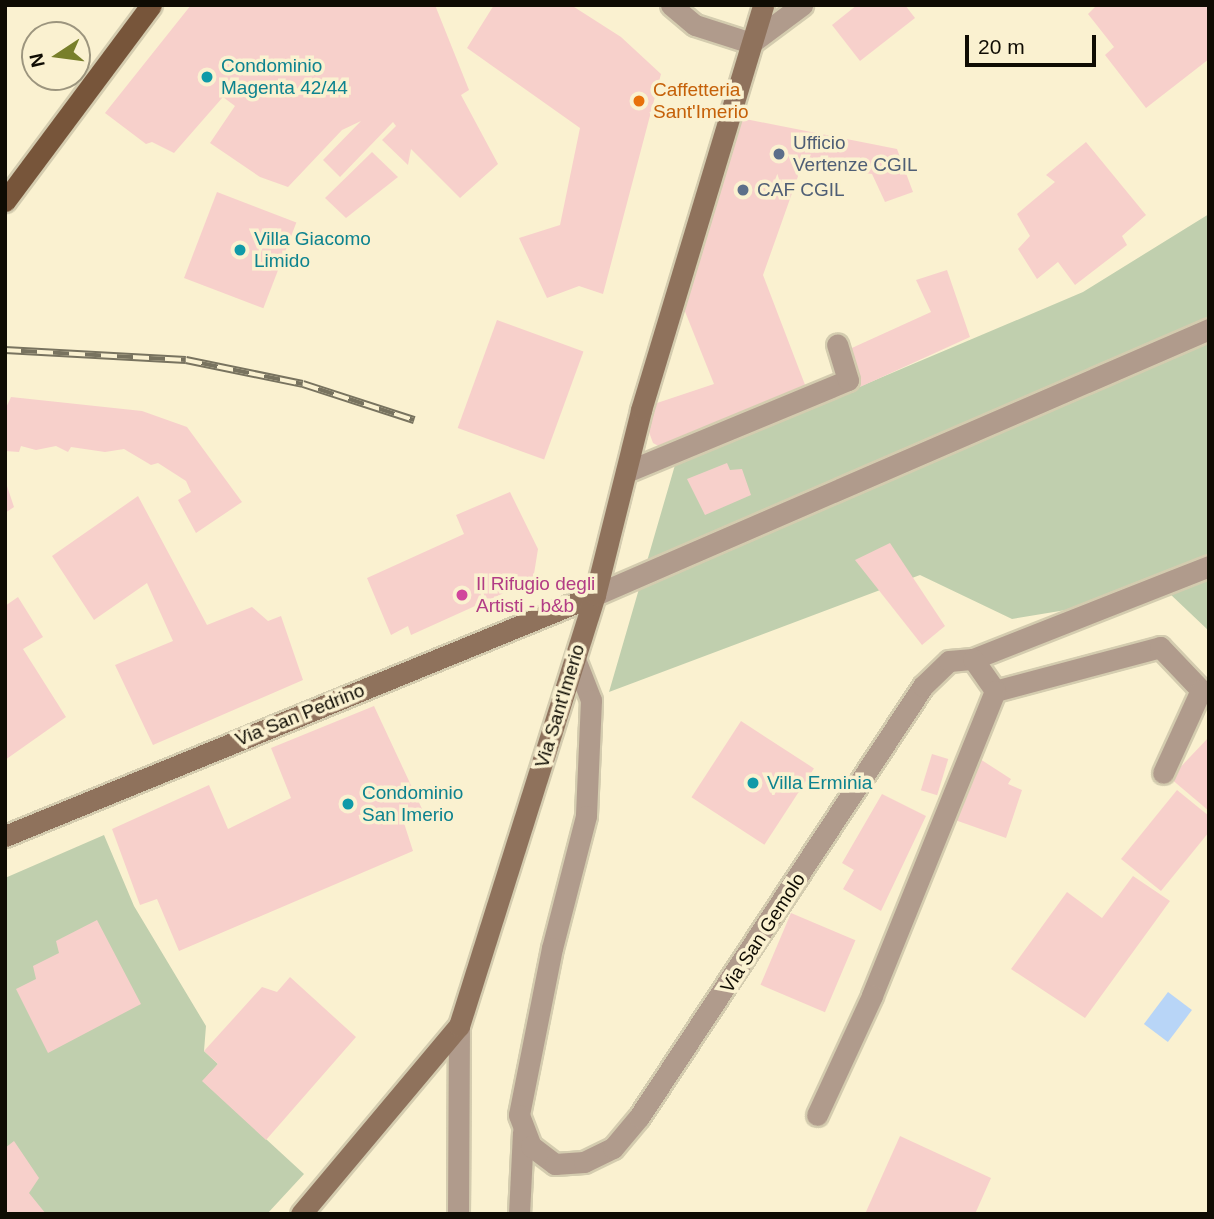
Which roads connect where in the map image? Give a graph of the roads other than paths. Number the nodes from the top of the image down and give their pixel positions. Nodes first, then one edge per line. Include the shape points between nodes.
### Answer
1 (151, 5) edge
2 (671, 5) edge
3 (763, 5) edge
4 (802, 5) edge
5 (751, 43) junction
6 (5, 201) edge
7 (1209, 329) edge
8 (837, 345) dead end
9 (626, 472) junction
10 (1205, 570) edge
11 (595, 595) junction
12 (575, 659) junction
13 (973, 659) junction
14 (995, 691) junction
15 (1163, 773) dead end
16 (5, 836) edge
17 (459, 1026) junction
18 (817, 1115) dead end
19 (523, 1132) junction
20 (301, 1214) edge
21 (458, 1214) edge
22 (519, 1214) edge

1 - 6 main road
2 - 5 street via 695,25
3 - 5 street, Via Sant'Imerio
4 - 5 street
5 - 9 street, Via Sant'Imerio
7 - 11 street
8 - 9 street via 848,380
9 - 11 street, Via Sant'Imerio
10 - 13 street, Via San Gemolo
11 - 12 street, Via Sant'Imerio
11 - 16 street, Via San Pedrino
12 - 17 street, Via Sant'Imerio
12 - 19 street via 591,699 586,816 525,1072 519,1115
13 - 14 street
13 - 19 street, Via San Gemolo via 948,661 923,685 680,1058 613,1148 584,1162 555,1164 531,1146
14 - 15 street via 1160,647 1201,690
14 - 18 street via 872,996
17 - 20 street
17 - 21 street, Via Sant'Imerio
19 - 22 street

